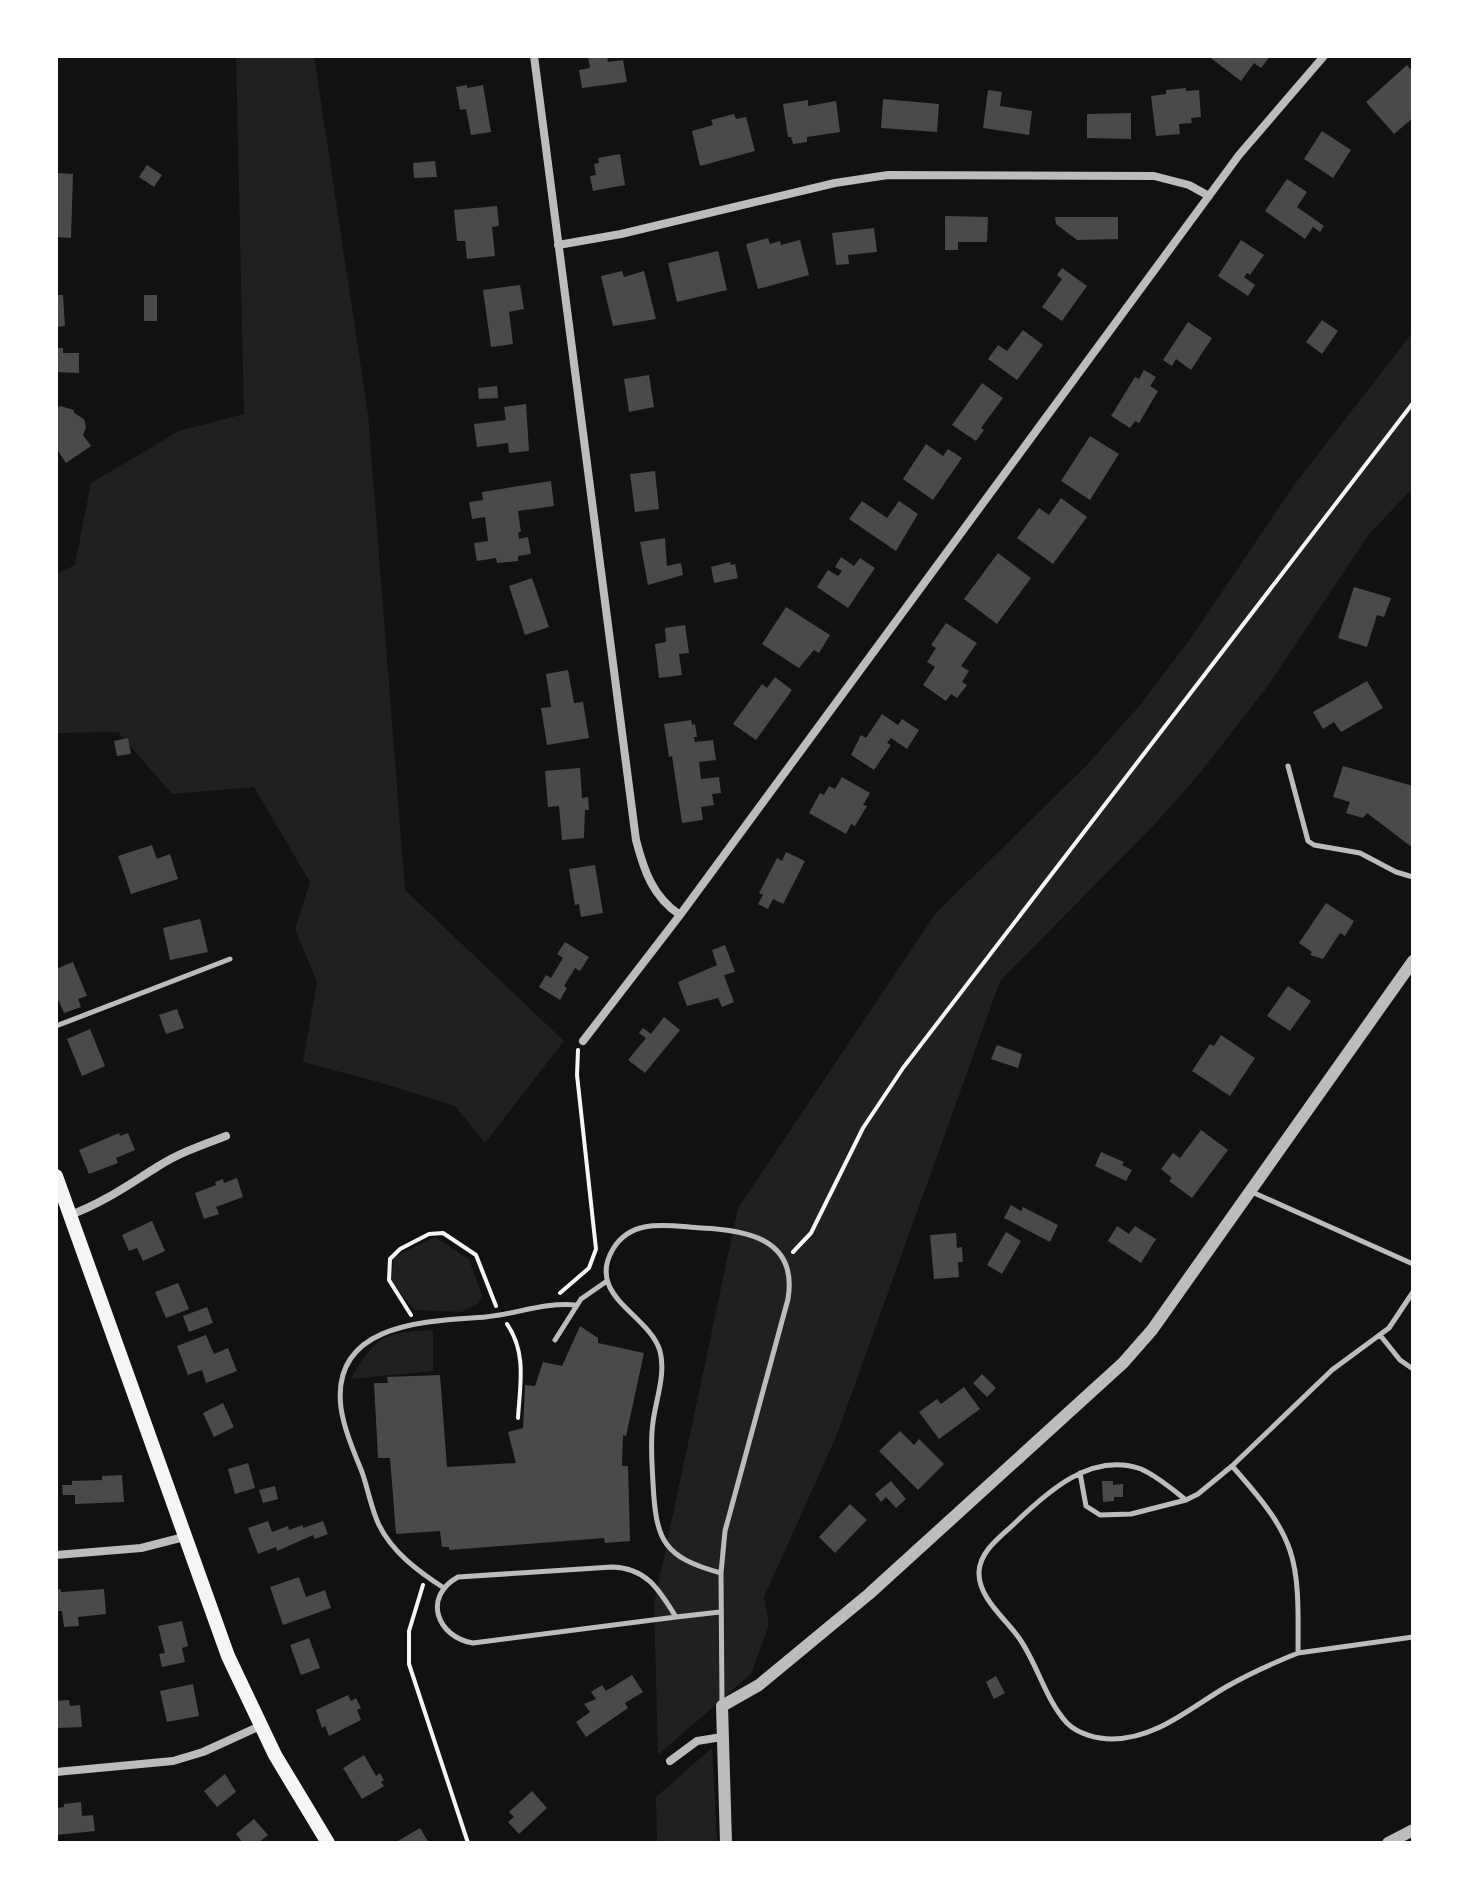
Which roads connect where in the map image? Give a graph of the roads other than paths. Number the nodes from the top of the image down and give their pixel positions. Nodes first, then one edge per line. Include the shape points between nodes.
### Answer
1 (534, 56) edge
2 (1324, 56) edge
3 (1209, 196) junction
4 (558, 245) junction
5 (1288, 766) dead end
6 (1413, 877) edge
7 (680, 915) junction
8 (230, 959) dead end
9 (1413, 961) edge
10 (56, 1026) edge
11 (583, 1041) road end
12 (226, 1136) dead end
13 (56, 1176) edge
14 (1251, 1191) junction
15 (70, 1215) junction
16 (1413, 1264) edge
17 (607, 1281) junction
18 (1413, 1292) edge
19 (576, 1305) junction
20 (1380, 1335) junction
21 (555, 1340) dead end
22 (1413, 1369) edge
23 (1232, 1466) junction
24 (1080, 1473) junction
25 (1186, 1500) junction
26 (184, 1537) junction
27 (56, 1555) edge
28 (721, 1573) junction
29 (444, 1588) junction
30 (720, 1612) junction
31 (676, 1617) junction
32 (1413, 1637) edge
33 (1298, 1653) junction
34 (722, 1706) junction
35 (260, 1726) junction
36 (722, 1737) junction
37 (670, 1761) dead end
38 (56, 1772) edge
39 (1413, 1830) edge
40 (328, 1843) edge
41 (726, 1843) edge
42 (1388, 1843) edge

1 - 4 street
2 - 3 street
3 - 4 street via 1154,176 902,173
3 - 7 street
4 - 7 street via 636,840 651,884
5 - 6 lane via 1308,841 1366,855
7 - 11 street
8 - 10 lane
9 - 14 street
12 - 15 street via 186,1151 112,1197
13 - 15 main road
14 - 16 lane
14 - 34 street via 1152,1330 1118,1368 869,1594 759,1685
15 - 26 main road
17 - 19 lane
17 - 28 lane via 660,1352 651,1446 657,1526 678,1556
17 - 28 lane via 614,1247 645,1225 747,1233 764,1240 784,1259 788,1299 725,1531
18 - 20 lane
19 - 21 lane
19 - 29 lane via 550,1303 502,1315 416,1322 384,1332 349,1364 341,1397 344,1419 379,1526 407,1560
20 - 22 lane
20 - 23 lane via 1332,1370
23 - 25 lane
23 - 33 lane via 1269,1509 1291,1549 1298,1582
24 - 25 lane via 1140,1469
24 - 25 lane via 1086,1506 1100,1515 1142,1512
24 - 33 lane via 1047,1493 995,1541 983,1557 979,1575 984,1592 1025,1648 1069,1725 1094,1738 1147,1733
26 - 27 street via 141,1548
26 - 35 main road
28 - 30 lane
29 - 31 lane via 468,1575 622,1567 653,1582
29 - 31 lane via 437,1604 441,1623 455,1638 473,1643
30 - 31 lane
30 - 34 lane
32 - 33 lane
34 - 36 street
35 - 38 street via 181,1759
35 - 40 main road
36 - 37 street via 697,1741
36 - 41 street
39 - 42 street

